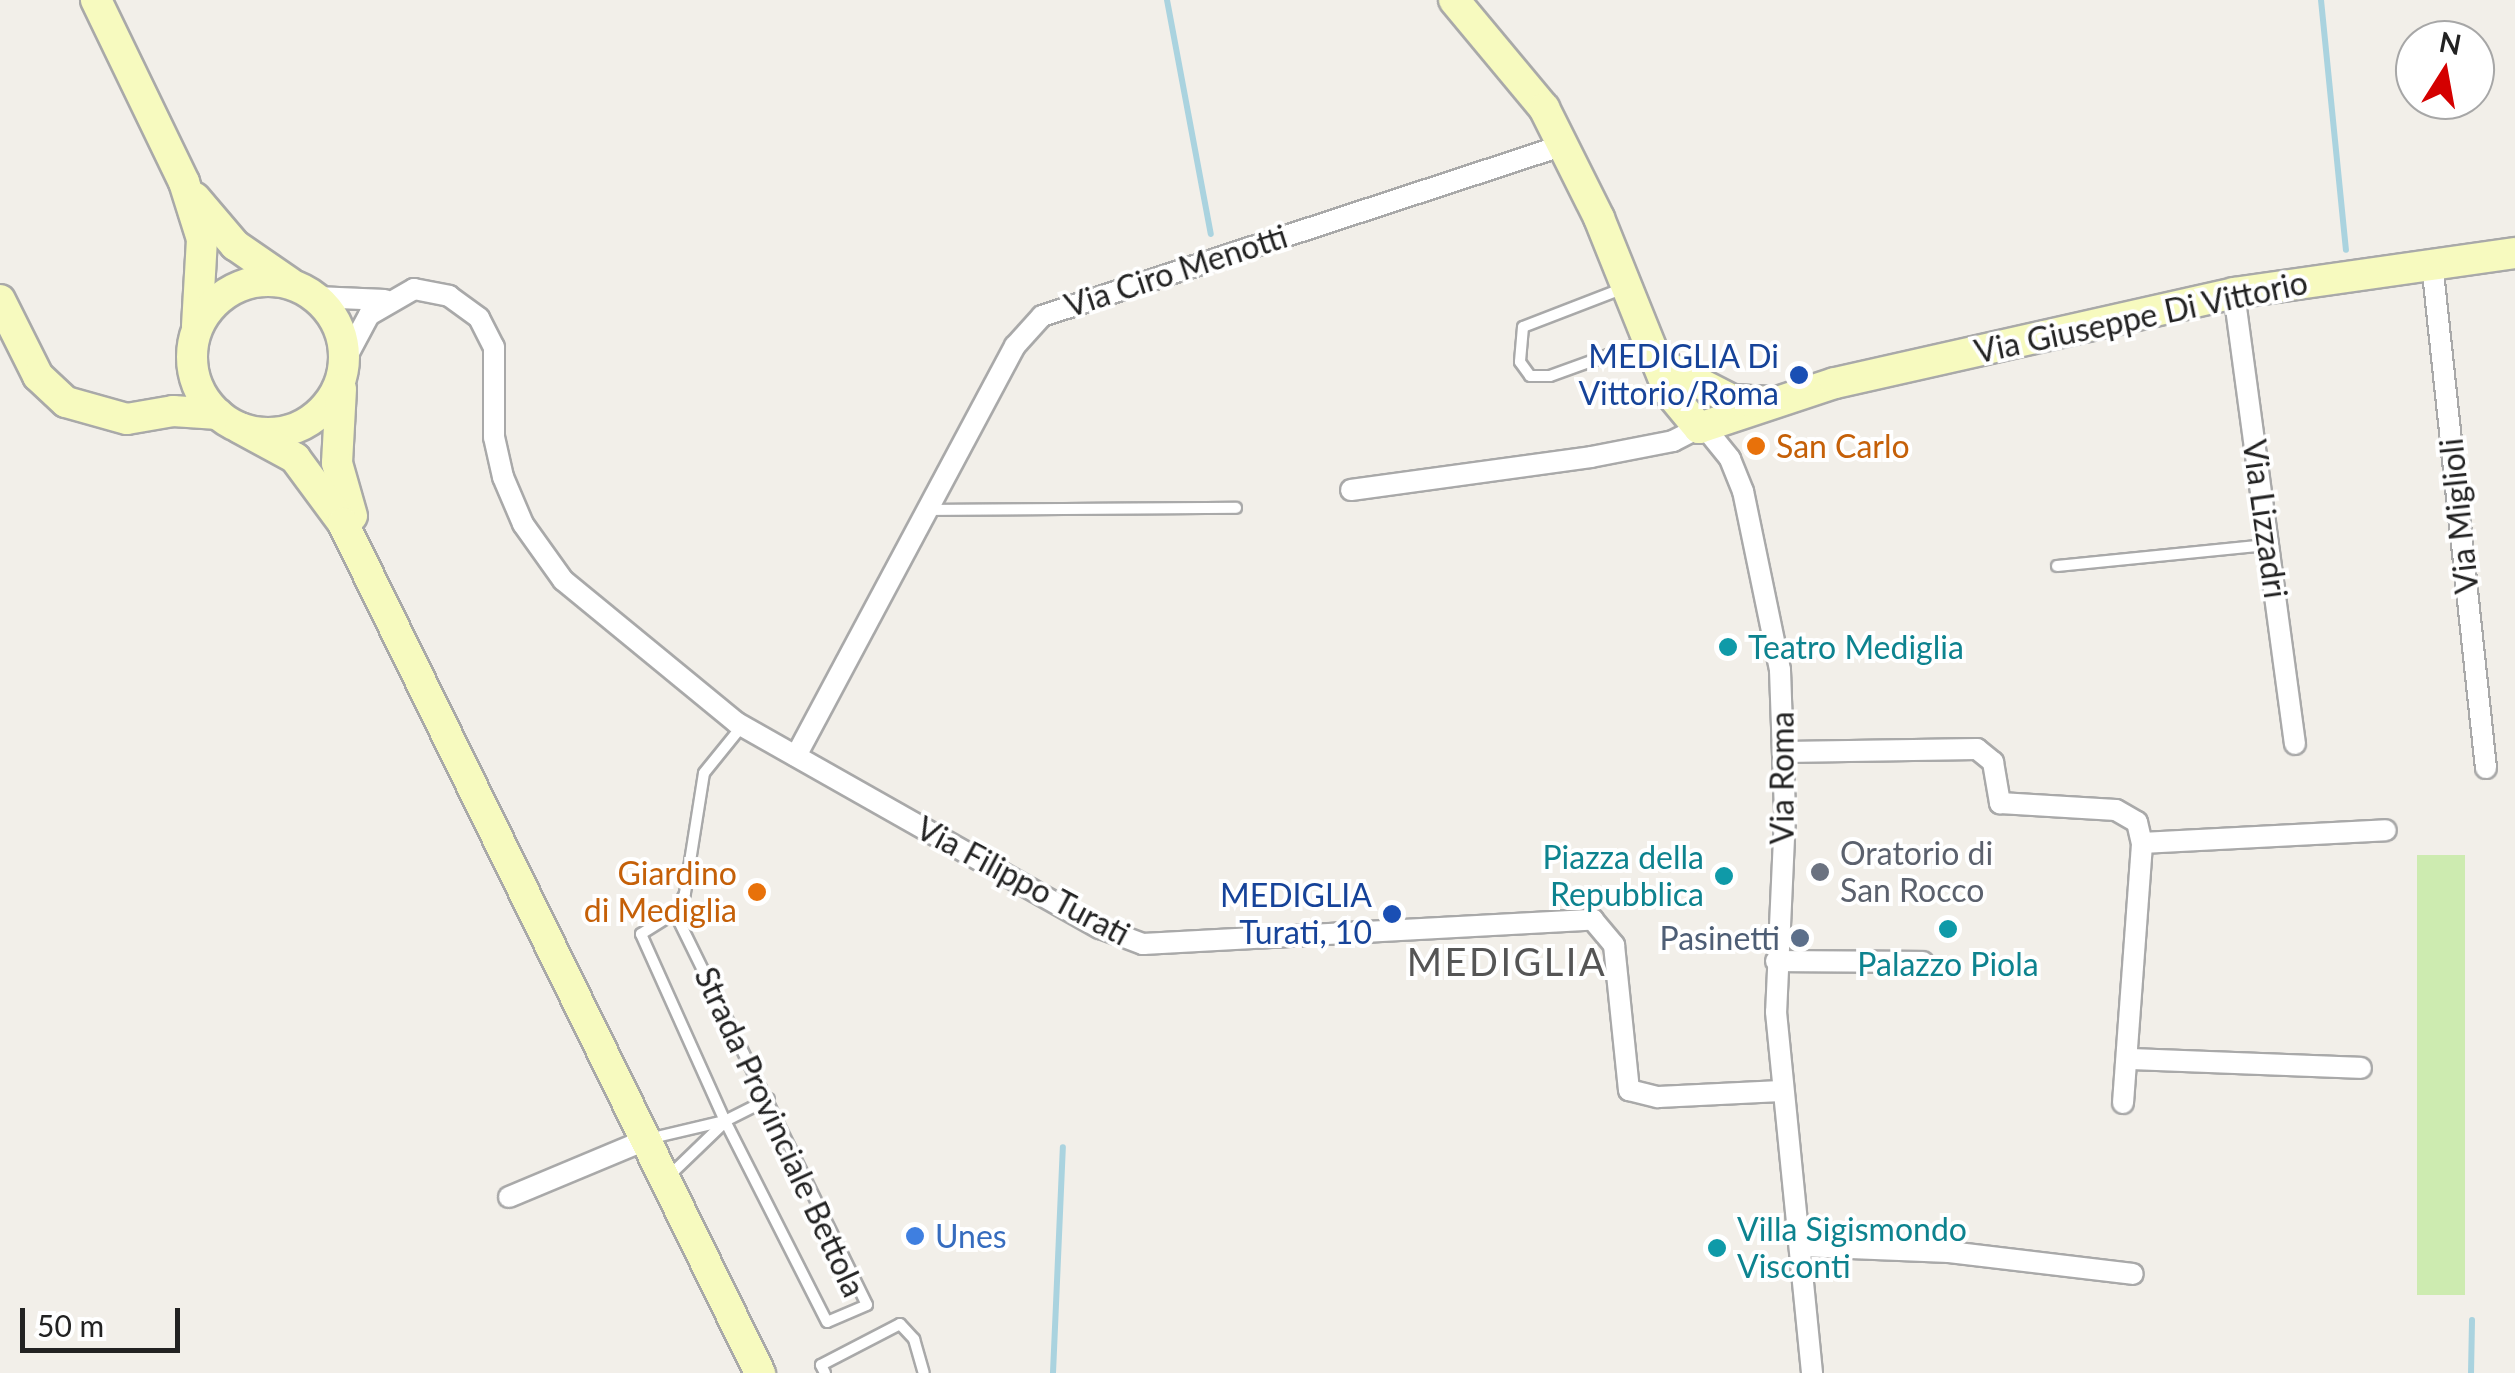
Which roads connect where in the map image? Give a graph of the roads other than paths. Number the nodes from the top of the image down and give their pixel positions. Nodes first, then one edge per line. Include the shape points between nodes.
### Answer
1 (96, 0) edge
2 (1454, 0) edge
3 (1564, 145) junction
4 (184, 182) junction
5 (2515, 252) edge
6 (2432, 263) junction
7 (1625, 287) junction
8 (304, 291) junction
9 (2234, 293) junction
10 (392, 298) junction
11 (0, 300) edge
12 (1653, 352) junction
13 (193, 354) junction
14 (344, 366) junction
15 (1713, 390) junction
16 (1770, 402) junction
17 (156, 412) junction
18 (229, 421) junction
19 (1702, 426) junction
20 (1351, 490) dead end
21 (1236, 508) dead end
22 (926, 510) junction
23 (2268, 544) junction
24 (2057, 566) dead end
25 (379, 595) junction
26 (742, 726) junction
27 (2295, 744) dead end
28 (1784, 752) junction
29 (796, 756) junction
30 (2486, 768) dead end
31 (2386, 830) dead end
32 (2142, 843) junction
33 (674, 914) junction
34 (1776, 962) junction
35 (1923, 962) dead end
36 (2128, 1059) junction
37 (2362, 1068) dead end
38 (1782, 1091) junction
39 (769, 1098) junction
40 (2124, 1103) dead end
41 (725, 1121) junction
42 (645, 1140) junction
43 (665, 1180) junction
44 (509, 1198) dead end
45 (1801, 1246) junction
46 (2133, 1274) dead end
47 (760, 1373) edge
48 (825, 1373) edge
49 (924, 1373) edge
50 (1812, 1373) edge

1 - 4 street
2 - 3 street, Via Roma via 1534,92
3 - 7 street, Via Roma
3 - 22 street, Via Ciro Menotti via 1042,316 1014,346
4 - 8 street via 236,245
4 - 13 street via 202,239 204,289
5 - 6 street, Via Giuseppe Di Vittorio
6 - 9 street, Via Giuseppe Di Vittorio
6 - 30 street, Via Miglioli
7 - 12 street, Via Roma
7 - 12 lane via 1523,327 1517,343 1523,370 1550,376
8 - 10 street, Via Filippo Turati via 362,304
8 - 13 street via 255,283 221,297
8 - 14 street via 332,315
9 - 16 street, Via Giuseppe Di Vittorio
9 - 23 street, Via Lizzadri
10 - 14 street via 369,315
10 - 26 street, Via Filippo Turati via 414,289 449,296 478,318 494,347 494,437 523,524 563,580
11 - 17 street via 38,376 66,402 98,416
12 - 15 street
12 - 19 street, Via Roma
13 - 17 street
13 - 18 street
14 - 18 street via 330,402 305,424 284,432
14 - 25 street via 337,463
15 - 16 street, Via Giuseppe Di Vittorio
15 - 19 street via 1726,413
16 - 19 street, Via Giuseppe Di Vittorio
17 - 18 street
18 - 25 street via 271,441 321,486
19 - 20 street, Via Giuseppe Di Vittorio via 1673,442 1591,457
19 - 28 street, Via Roma via 1730,458 1750,521 1780,670
21 - 22 lane
22 - 29 street, Via Ciro Menotti
23 - 24 lane
23 - 27 street, Via Lizzadri
25 - 42 street
26 - 29 street, Via Filippo Turati
26 - 33 lane via 704,773 685,894
28 - 32 street via 1977,750 1993,762 2000,803 2116,810 2137,822
28 - 34 street, Via Roma
29 - 38 street, Via Filippo Turati via 1136,943 1593,920 1614,944 1629,1090 1652,1097
31 - 32 street
32 - 36 street
33 - 39 lane, Strada Provinciale Bettola
33 - 41 lane, Strada Provinciale Bettola via 641,934
34 - 35 street
34 - 38 street, Via Roma
36 - 37 street
36 - 40 street
38 - 45 street, Via Roma
39 - 41 lane
39 - 41 lane, Strada Provinciale Bettola via 867,1305 827,1322
41 - 42 lane
41 - 43 lane
42 - 43 street
42 - 44 street
43 - 47 street
45 - 46 street via 1950,1252
45 - 50 street, Via Roma
48 - 49 lane via 821,1365 900,1324 914,1339

